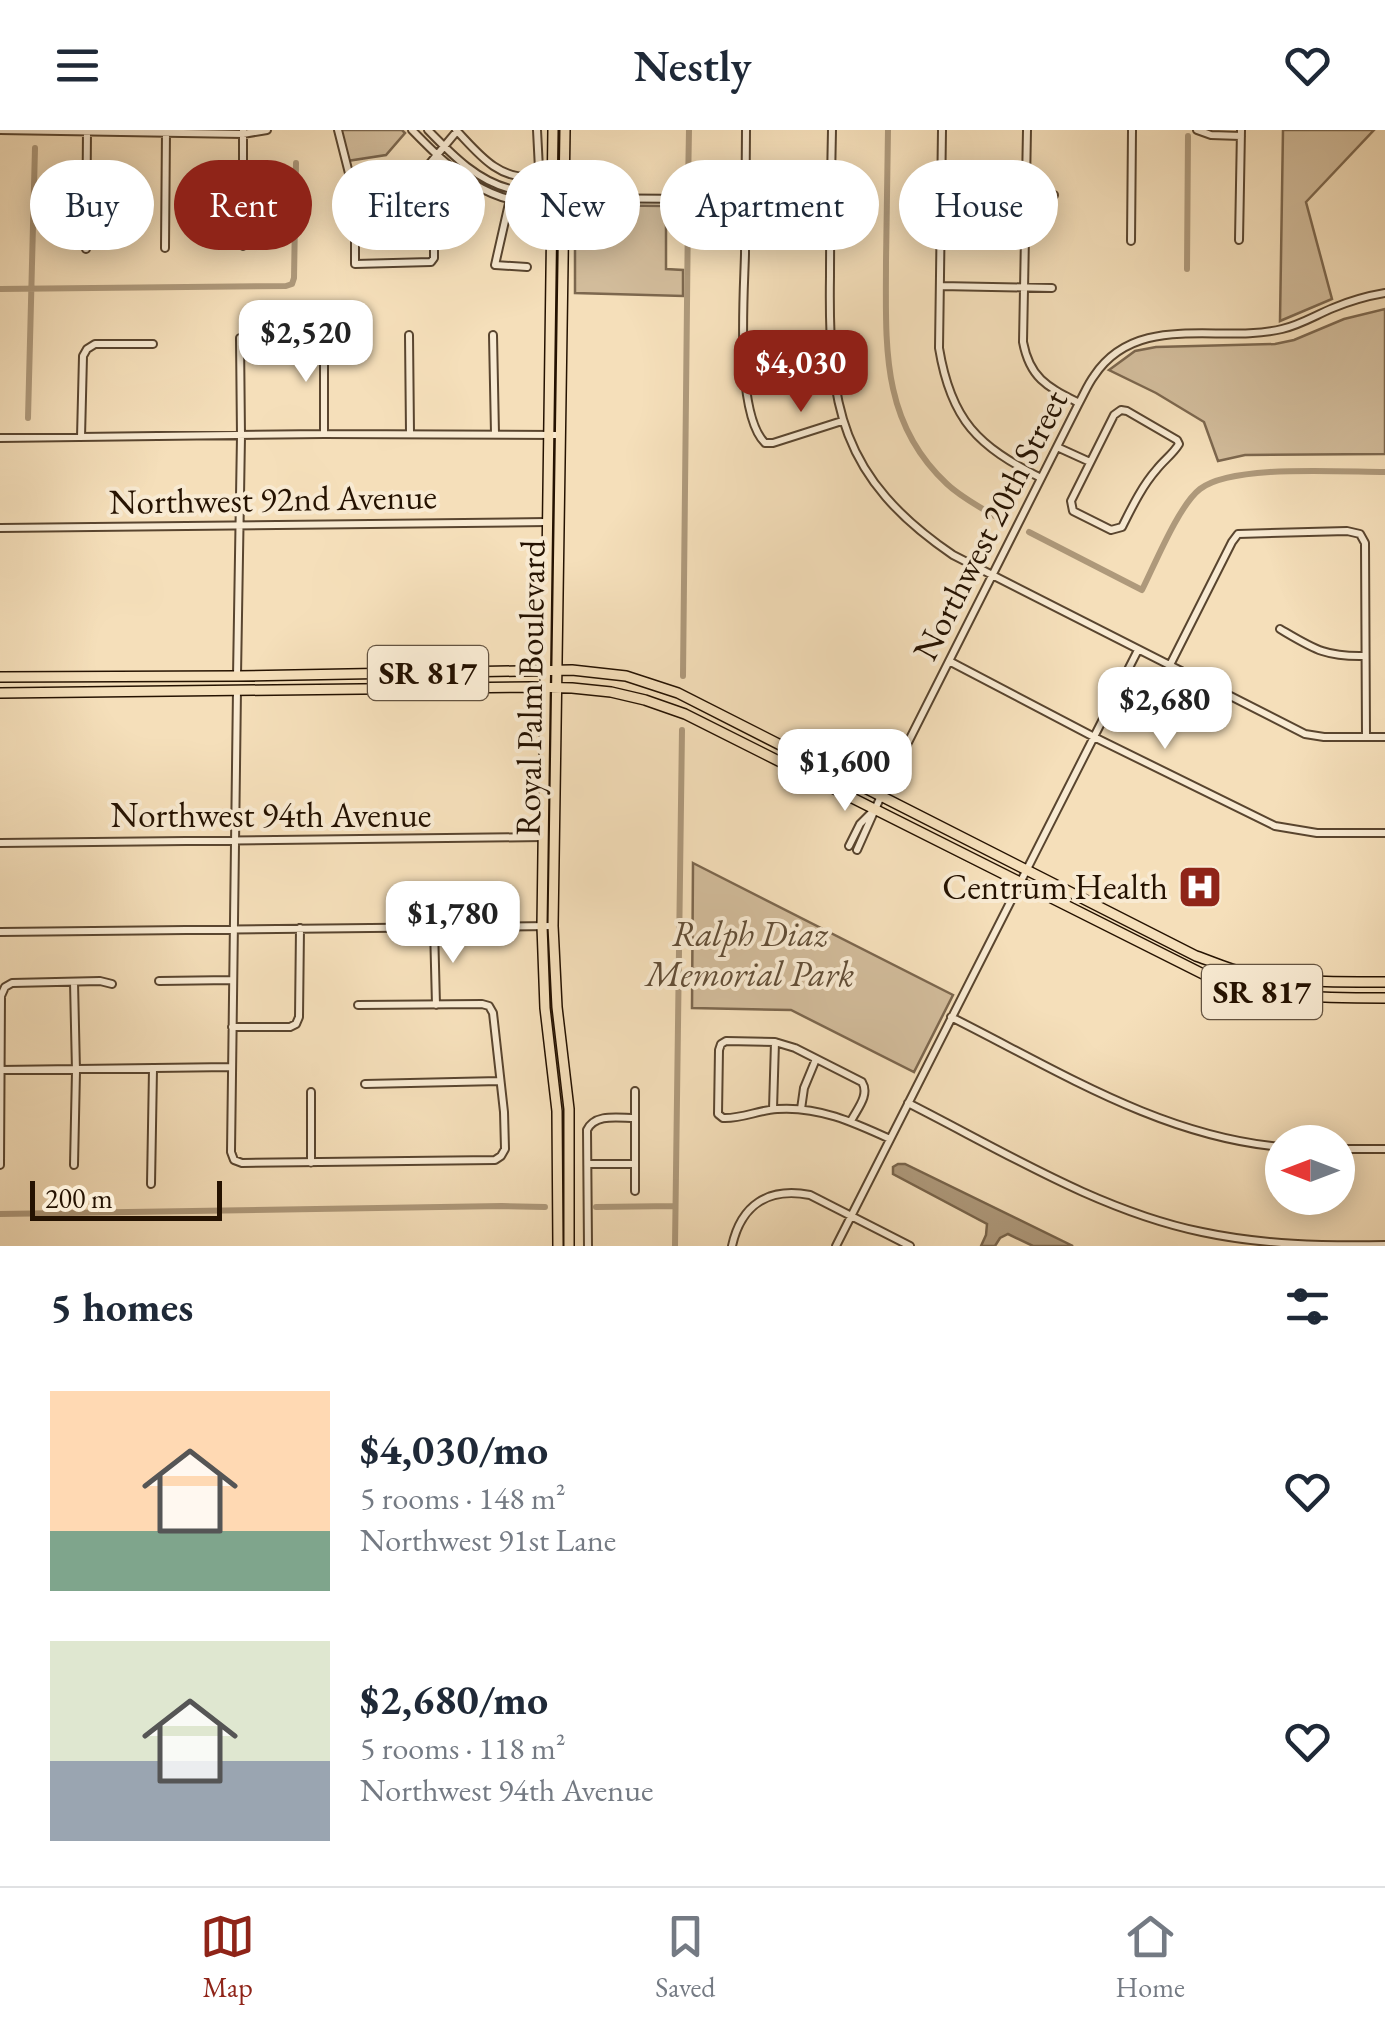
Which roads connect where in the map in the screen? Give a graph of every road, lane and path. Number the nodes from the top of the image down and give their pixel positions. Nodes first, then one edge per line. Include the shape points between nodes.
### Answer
1 (0, 130) edge
2 (267, 130) edge
3 (338, 130) edge
4 (412, 130) edge
5 (428, 130) edge
6 (456, 130) edge
7 (537, 130) edge
8 (553, 130) edge
9 (565, 130) edge
10 (746, 130) edge
11 (832, 130) edge
12 (942, 130) edge
13 (1027, 130) edge
14 (1132, 130) edge
15 (1197, 130) edge
16 (87, 131) edge
17 (166, 132) edge
18 (243, 132) edge
19 (1241, 133) edge
20 (445, 148) junction
21 (438, 156) junction
22 (87, 160) edge
23 (243, 160) edge
24 (553, 160) edge
25 (565, 160) edge
26 (746, 160) edge
27 (831, 160) edge
28 (1027, 160) edge
29 (505, 187) edge
30 (505, 198) edge
31 (505, 222) edge
32 (1239, 240) dead end
33 (1131, 241) dead end
34 (165, 248) dead end
35 (551, 250) edge
36 (563, 250) edge
37 (744, 250) edge
38 (830, 250) edge
39 (1025, 250) edge
40 (527, 267) dead end
41 (940, 286) junction
42 (1024, 288) junction
43 (1052, 288) dead end
44 (1385, 292) edge
45 (493, 335) dead end
46 (409, 336) dead end
47 (324, 337) dead end
48 (240, 338) dead end
49 (153, 344) dead end
50 (1079, 403) junction
51 (842, 420) junction
52 (324, 434) junction
53 (410, 434) junction
54 (495, 434) junction
55 (548, 434) junction
56 (560, 434) junction
57 (241, 436) junction
58 (82, 437) junction
59 (0, 438) edge
60 (1057, 447) junction
61 (1090, 462) junction
62 (1041, 478) junction
63 (547, 522) junction
64 (240, 524) junction
65 (0, 528) edge
66 (992, 576) junction
67 (1280, 628) dead end
68 (1138, 650) junction
69 (1365, 656) junction
70 (949, 661) junction
71 (1170, 666) junction
72 (558, 670) junction
73 (545, 671) junction
74 (271, 675) junction
75 (237, 676) junction
76 (0, 677) edge
77 (544, 687) junction
78 (558, 688) junction
79 (237, 690) junction
80 (197, 691) junction
81 (0, 693) edge
82 (1094, 737) junction
83 (1366, 737) junction
84 (1385, 737) edge
85 (783, 745) junction
86 (749, 746) junction
87 (881, 796) junction
88 (543, 802) junction
89 (876, 809) junction
90 (556, 826) junction
91 (1385, 833) edge
92 (543, 838) junction
93 (235, 840) junction
94 (0, 843) edge
95 (853, 848) dead end
96 (1026, 871) junction
97 (1019, 883) junction
98 (548, 926) junction
99 (434, 927) junction
100 (300, 928) junction
101 (234, 929) junction
102 (0, 932) edge
103 (1170, 958) junction
104 (1212, 962) junction
105 (1240, 971) junction
106 (1205, 975) junction
107 (232, 980) junction
108 (159, 981) dead end
109 (74, 982) junction
110 (1385, 982) edge
111 (112, 984) dead end
112 (1385, 998) edge
113 (358, 1005) dead end
114 (436, 1005) junction
115 (952, 1017) junction
116 (232, 1027) junction
117 (775, 1042) junction
118 (816, 1059) junction
119 (231, 1068) junction
120 (153, 1069) junction
121 (0, 1070) edge
122 (76, 1070) junction
123 (500, 1081) junction
124 (365, 1084) dead end
125 (635, 1091) dead end
126 (312, 1092) dead end
127 (908, 1103) junction
128 (773, 1109) junction
129 (802, 1109) junction
130 (635, 1118) junction
131 (852, 1121) junction
132 (890, 1139) junction
133 (1265, 1143) edge
134 (1385, 1148) edge
135 (1355, 1149) edge
136 (311, 1163) junction
137 (588, 1164) junction
138 (634, 1164) junction
139 (0, 1166) edge
140 (74, 1166) dead end
141 (151, 1184) dead end
142 (634, 1191) dead end
143 (851, 1215) junction
144 (1385, 1245) edge
145 (558, 1246) edge
146 (568, 1246) edge
147 (588, 1246) edge
148 (732, 1246) edge
149 (836, 1246) edge
150 (910, 1246) edge

1 - 16 street
2 - 18 street
3 - 21 street via 354,197 355,264 434,258 434,212 420,200 418,184
4 - 21 street
5 - 20 street
6 - 7 street via 487,163 526,178 539,168
6 - 20 street
8 - 24 main road, Royal Palm Boulevard
9 - 25 main road, Royal Palm Boulevard
10 - 26 street
11 - 27 street
12 - 41 street
13 - 28 street
14 - 33 street
15 - 19 street
16 - 17 street
16 - 22 street
17 - 18 street
17 - 34 street
18 - 23 street
19 - 32 street
20 - 21 street
20 - 29 street
21 - 30 street via 464,179
31 - 40 street via 495,265
35 - 55 main road, Royal Palm Boulevard
36 - 56 main road, Royal Palm Boulevard
37 - 51 street via 743,358 760,438 773,442
38 - 51 street via 829,338
39 - 42 street
41 - 42 street
41 - 62 street via 939,348 958,411 984,444
42 - 43 street
42 - 50 street via 1026,359 1046,386
44 - 50 street, Northwest 20th Street via 1283,329 1144,338 1108,359
45 - 54 street
46 - 53 street
47 - 52 street
48 - 57 street
49 - 58 street via 87,349
50 - 60 street, Northwest 20th Street
51 - 66 street via 871,478 906,521
52 - 53 street
52 - 57 street
53 - 54 street
54 - 55 street
55 - 56 street
55 - 63 main road, Royal Palm Boulevard
56 - 72 main road, Royal Palm Boulevard
57 - 58 street
57 - 64 street
58 - 59 street
60 - 61 street
60 - 62 street, Northwest 20th Street
61 - 61 street via 1070,501 1072,511 1118,530 1179,444 1120,410
62 - 66 street, Northwest 20th Street
63 - 64 street, Northwest 92nd Avenue
63 - 73 main road, Royal Palm Boulevard
64 - 65 street, Northwest 92nd Avenue
64 - 75 street
66 - 68 street
66 - 70 street, Northwest 20th Street
67 - 69 street via 1323,653
68 - 71 street
68 - 82 street
69 - 71 street via 1360,534 1238,534
69 - 83 street
70 - 82 street
70 - 87 street, Northwest 20th Street
71 - 83 street via 1305,734
72 - 73 main road, SR 817
72 - 78 main road, Royal Palm Boulevard
72 - 85 main road, SR 817 via 656,684
73 - 74 main road, SR 817
73 - 77 main road, Royal Palm Boulevard
74 - 75 main road, SR 817
74 - 79 main road
75 - 76 main road, SR 817
75 - 80 main road via 228,685
77 - 78 main road, SR 817
77 - 79 main road, SR 817
77 - 88 main road, Royal Palm Boulevard
78 - 86 main road, SR 817 via 645,700
78 - 90 main road, Royal Palm Boulevard
79 - 80 main road, SR 817
79 - 93 street
80 - 81 main road, SR 817
82 - 91 street via 1275,826
82 - 96 street
83 - 84 street
85 - 86 main road
85 - 87 main road, SR 817
86 - 89 main road, SR 817
87 - 89 street, Northwest 20th Street
87 - 96 main road, SR 817
88 - 90 main road
88 - 92 main road, Royal Palm Boulevard
89 - 95 street, Northwest 20th Street via 860,824
89 - 97 main road, SR 817
90 - 98 main road, Royal Palm Boulevard
92 - 93 street, Northwest 94th Avenue
92 - 98 main road, Royal Palm Boulevard
93 - 94 street, Northwest 94th Avenue
93 - 101 street
96 - 97 street
96 - 104 main road, SR 817
97 - 103 main road, SR 817
97 - 115 street
98 - 99 street
98 - 145 main road, Royal Palm Boulevard
98 - 146 main road, Royal Palm Boulevard via 569,1110
99 - 100 street
99 - 114 street
100 - 101 street
100 - 116 street via 296,1024
101 - 102 street
101 - 107 street
103 - 104 main road
103 - 106 main road, SR 817
104 - 105 main road, SR 817
105 - 106 main road
105 - 110 main road, SR 817
106 - 112 main road, SR 817 via 1270,994
107 - 108 street
107 - 116 street
109 - 111 street
109 - 121 street via 5,987
109 - 122 street
113 - 114 street
114 - 123 street via 488,1006
115 - 127 street
115 - 133 street via 1172,1124
116 - 119 street
117 - 118 street
117 - 128 street
117 - 128 street via 726,1041 719,1050 718,1114 731,1119
118 - 129 street
118 - 131 street via 866,1088
119 - 120 street
119 - 136 street via 234,1160
120 - 122 street
120 - 141 street
121 - 122 street
121 - 139 street
122 - 140 street
123 - 124 street
123 - 136 street via 505,1149 495,1160
125 - 130 street
126 - 136 street
127 - 132 street
127 - 144 street via 1147,1217 1260,1242
128 - 129 street
129 - 131 street
130 - 137 street via 590,1122
130 - 138 street
131 - 132 street
132 - 143 street
134 - 135 street
137 - 138 street
137 - 147 street
138 - 142 street
143 - 148 street via 810,1195 762,1199 740,1222
143 - 149 street
143 - 150 street

